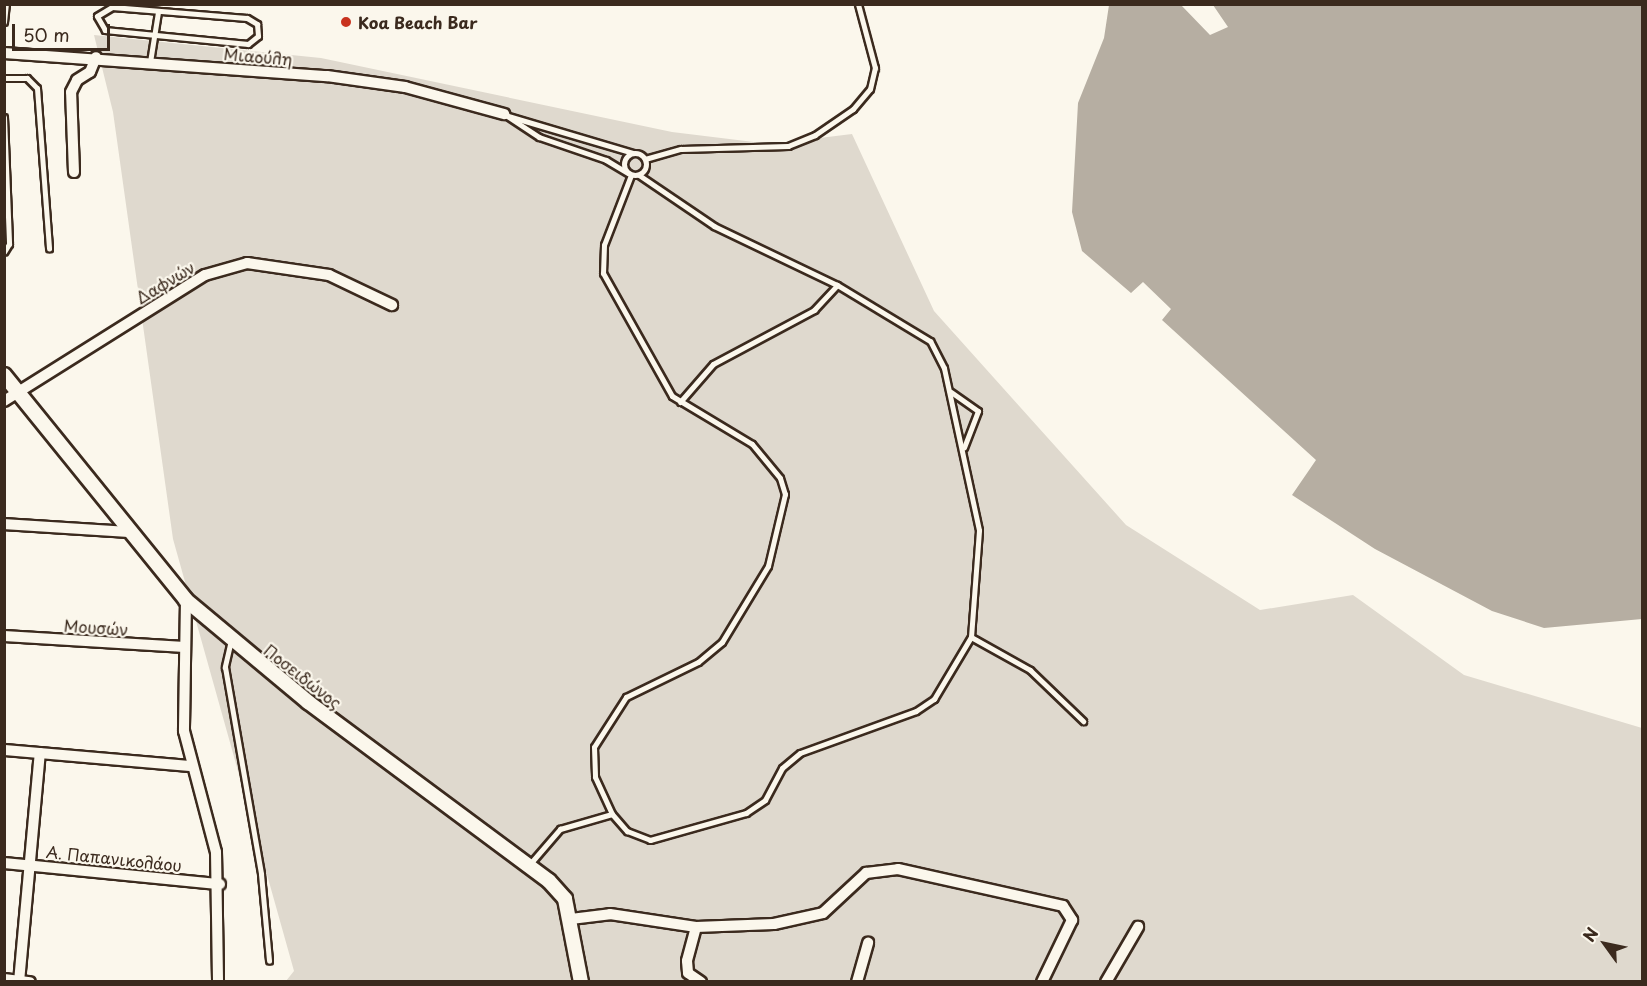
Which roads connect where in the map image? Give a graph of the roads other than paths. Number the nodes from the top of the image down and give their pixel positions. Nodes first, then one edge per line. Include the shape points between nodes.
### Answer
1 (6, 4) edge
2 (858, 4) edge
3 (158, 12) junction
4 (4, 22) edge
5 (154, 36) junction
6 (4, 53) edge
7 (96, 57) junction
8 (150, 62) junction
9 (4, 78) edge
10 (504, 114) junction
11 (4, 117) edge
12 (633, 153) junction
13 (645, 159) junction
14 (74, 172) dead end
15 (629, 174) junction
16 (639, 175) junction
17 (49, 249) dead end
18 (4, 252) edge
19 (837, 285) junction
20 (392, 305) dead end
21 (4, 375) edge
22 (950, 392) junction
23 (20, 393) junction
24 (4, 401) edge
25 (680, 402) junction
26 (964, 449) junction
27 (4, 524) edge
28 (128, 532) junction
29 (186, 600) junction
30 (4, 636) edge
31 (971, 637) junction
32 (231, 640) junction
33 (185, 647) junction
34 (1083, 721) dead end
35 (4, 750) edge
36 (40, 753) junction
37 (190, 766) junction
38 (612, 814) junction
39 (4, 863) edge
40 (30, 865) junction
41 (529, 865) junction
42 (220, 884) junction
43 (571, 919) junction
44 (696, 927) junction
45 (1138, 927) dead end
46 (868, 943) dead end
47 (269, 961) dead end
48 (4, 979) edge
49 (22, 981) edge
50 (218, 981) edge
51 (581, 981) edge
52 (700, 981) edge
53 (857, 981) edge
54 (1042, 981) edge
55 (1106, 981) edge

1 - 4 lane
2 - 13 lane via 875,68 870,89 853,109 800,143 681,149
3 - 5 lane
3 - 5 lane via 105,7 97,16 105,30
3 - 5 lane via 247,18 257,24 258,36 248,44
5 - 8 lane
6 - 7 street, Μιαούλη
7 - 8 street, Μιαούλη
7 - 14 street via 90,72 77,80 71,92
8 - 10 street, Μιαούλη via 405,87
9 - 17 lane via 27,78 37,88
10 - 12 lane
10 - 15 lane via 539,137 596,155
11 - 18 lane via 9,244
12 - 13 lane
12 - 15 lane via 623,163
13 - 16 lane
15 - 16 lane
15 - 25 lane via 604,245 603,273 667,389
16 - 19 lane via 714,226
19 - 22 lane via 930,341
19 - 25 lane via 814,309 713,364
20 - 23 street, Δαφνών via 328,275 247,263 205,276
21 - 23 street, Ποσειδώνος
22 - 26 lane
22 - 26 lane via 978,411
23 - 24 street, Δαφνών
23 - 28 street, Ποσειδώνος
25 - 38 lane via 752,444 767,459 780,478 786,511 768,566 722,642 698,662 643,686 614,708 594,747 593,764
26 - 31 lane via 979,530
27 - 28 street
28 - 29 street, Ποσειδώνος
29 - 32 street, Ποσειδώνος
29 - 33 street
30 - 33 street, Μουσών
31 - 34 lane via 1030,670
31 - 38 lane via 926,706 800,753 782,768 765,800 746,813 650,840 627,831
32 - 41 street, Ποσειδώνος
32 - 47 lane via 225,667 261,874
33 - 37 street via 184,731
35 - 36 street
36 - 37 street
36 - 40 street
37 - 42 street via 216,852
38 - 41 lane via 560,829
39 - 40 street, Α. Παπανικολάου
40 - 42 street, Α. Παπανικολάου
40 - 49 street
41 - 43 street, Ποσειδώνος via 565,899
42 - 50 street
43 - 44 street via 610,914
43 - 51 street, Ποσειδώνος
44 - 52 street via 687,961 688,973
44 - 54 street via 810,919 834,905 866,873 898,870 1064,906 1072,920
45 - 55 street
46 - 53 street
48 - 49 street

